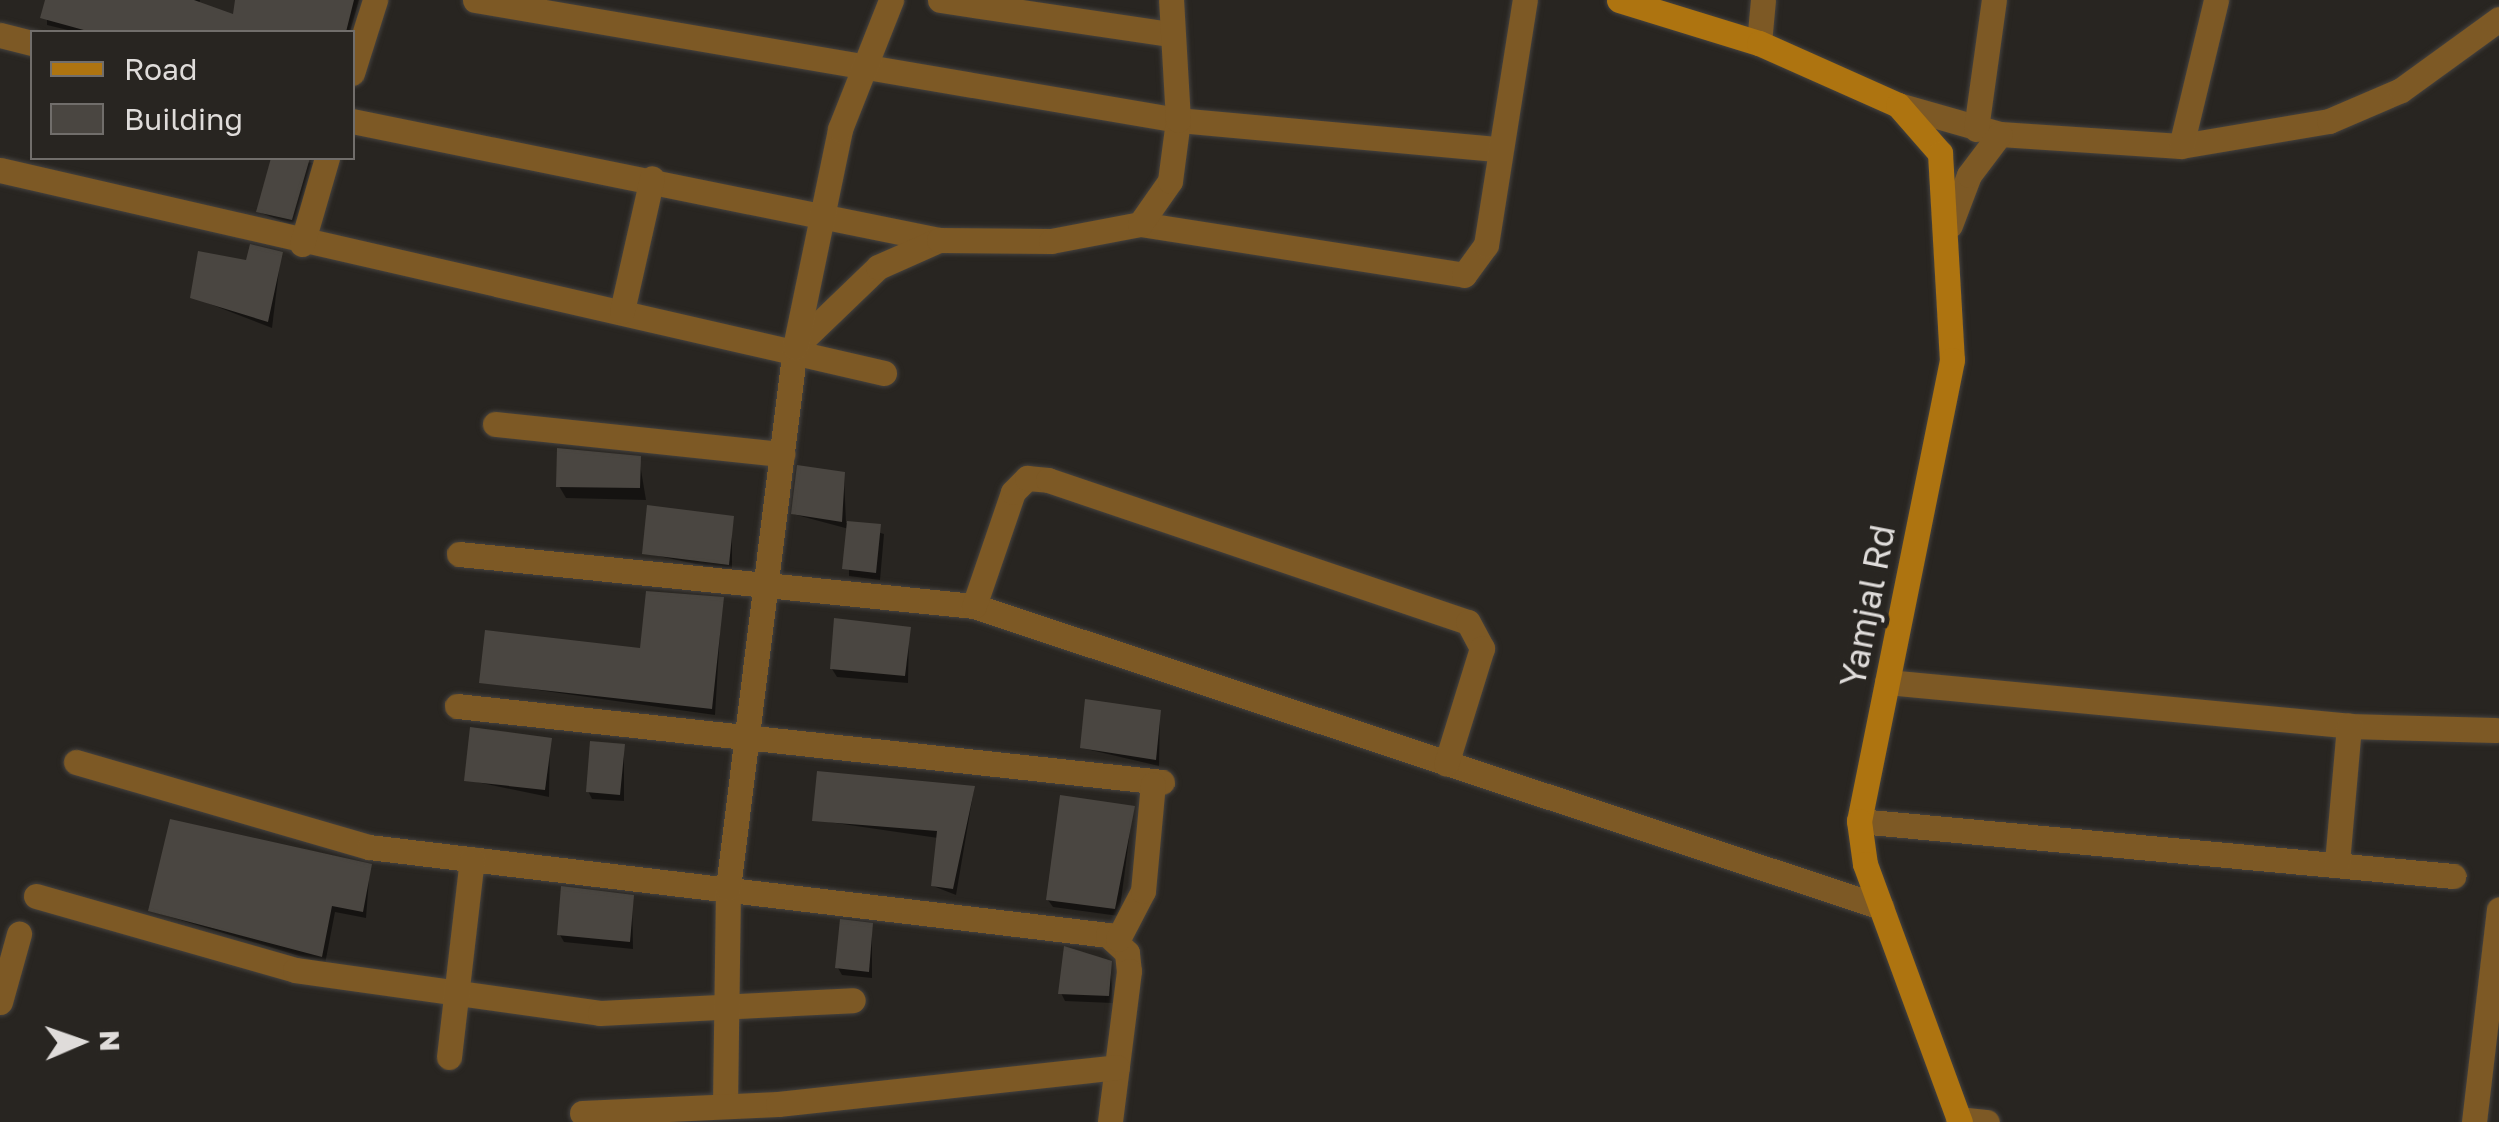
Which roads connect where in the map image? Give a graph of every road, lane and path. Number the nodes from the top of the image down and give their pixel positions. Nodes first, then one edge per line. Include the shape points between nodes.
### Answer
1 (375, 0) edge
2 (475, 0) edge
3 (891, 0) edge
4 (940, 0) edge
5 (1171, 0) edge
6 (1525, 0) edge
7 (1618, 0) edge
8 (1763, 0) edge
9 (1994, 0) edge
10 (2216, 0) edge
11 (1032, 7) edge
12 (2499, 19) edge
13 (1171, 34) junction
14 (0, 35) edge
15 (30, 42) edge
16 (1759, 43) junction
17 (859, 62) junction
18 (355, 63) edge
19 (1898, 105) junction
20 (1178, 120) junction
21 (355, 122) edge
22 (1988, 132) junction
23 (2181, 146) junction
24 (1495, 149) junction
25 (326, 160) edge
26 (0, 170) edge
27 (652, 178) junction
28 (826, 214) junction
29 (1140, 224) junction
30 (1950, 225) junction
31 (939, 240) junction
32 (302, 244) junction
33 (622, 311) junction
34 (796, 346) junction
35 (884, 373) dead end
36 (495, 424) dead end
37 (782, 454) junction
38 (459, 554) dead end
39 (766, 584) junction
40 (974, 606) junction
41 (1887, 682) junction
42 (457, 706) dead end
43 (2349, 726) junction
44 (2495, 730) dead end
45 (747, 737) junction
46 (76, 762) dead end
47 (1446, 764) junction
48 (1859, 821) junction
49 (472, 860) junction
50 (2337, 864) junction
51 (2452, 876) dead end
52 (728, 888) junction
53 (36, 896) dead end
54 (1881, 906) junction
55 (2499, 910) edge
56 (19, 934) dead end
57 (1118, 939) junction
58 (456, 993) junction
59 (853, 1000) dead end
60 (0, 1002) edge
61 (726, 1009) junction
62 (2491, 1038) edge
63 (449, 1057) dead end
64 (1117, 1067) junction
65 (725, 1105) junction
66 (582, 1113) dead end
67 (1959, 1120) edge
68 (1110, 1122) edge
69 (1986, 1122) edge
70 (2474, 1122) edge

1 - 18 street
2 - 17 street
3 - 17 street
4 - 11 street
5 - 13 street
6 - 24 street
7 - 16 main road
8 - 16 street
9 - 22 street
10 - 23 street
11 - 13 street
12 - 23 street via 2401,90 2329,121
13 - 20 street
14 - 15 street
16 - 19 main road
17 - 20 street
17 - 28 street
19 - 22 street
19 - 30 main road, Yamjal Rd via 1940,153
20 - 24 street
20 - 29 street via 1170,181
21 - 27 street
22 - 23 street
22 - 30 street
24 - 29 street via 1486,245 1464,275
25 - 32 street
26 - 32 street
27 - 28 street
27 - 33 street
28 - 31 street
28 - 34 street
29 - 31 street via 1051,241
30 - 41 main road, Yamjal Rd via 1952,360
31 - 34 street via 878,267
32 - 33 street
33 - 34 street
34 - 35 street
34 - 37 street
36 - 37 street
37 - 39 street
38 - 39 street
39 - 40 street
39 - 45 street
40 - 47 street
40 - 47 street via 1013,492 1028,478 1048,480 1468,622 1482,648
41 - 43 street
41 - 48 main road, Yamjal Rd
42 - 45 street
43 - 44 street
43 - 50 street
45 - 52 street
45 - 57 street via 1158,783 1143,891
46 - 49 street via 369,846
47 - 54 street
48 - 50 street
48 - 54 main road, Yamjal Rd
49 - 52 street
49 - 58 street
50 - 51 street
52 - 57 street
52 - 61 street
53 - 58 street via 296,970
54 - 67 main road, Yamjal Rd
55 - 62 street
56 - 60 street
57 - 64 street via 1129,970
58 - 61 street via 600,1013
58 - 63 street
59 - 61 street
61 - 65 street
62 - 70 street
64 - 65 street
64 - 68 street
65 - 66 street
67 - 69 street

